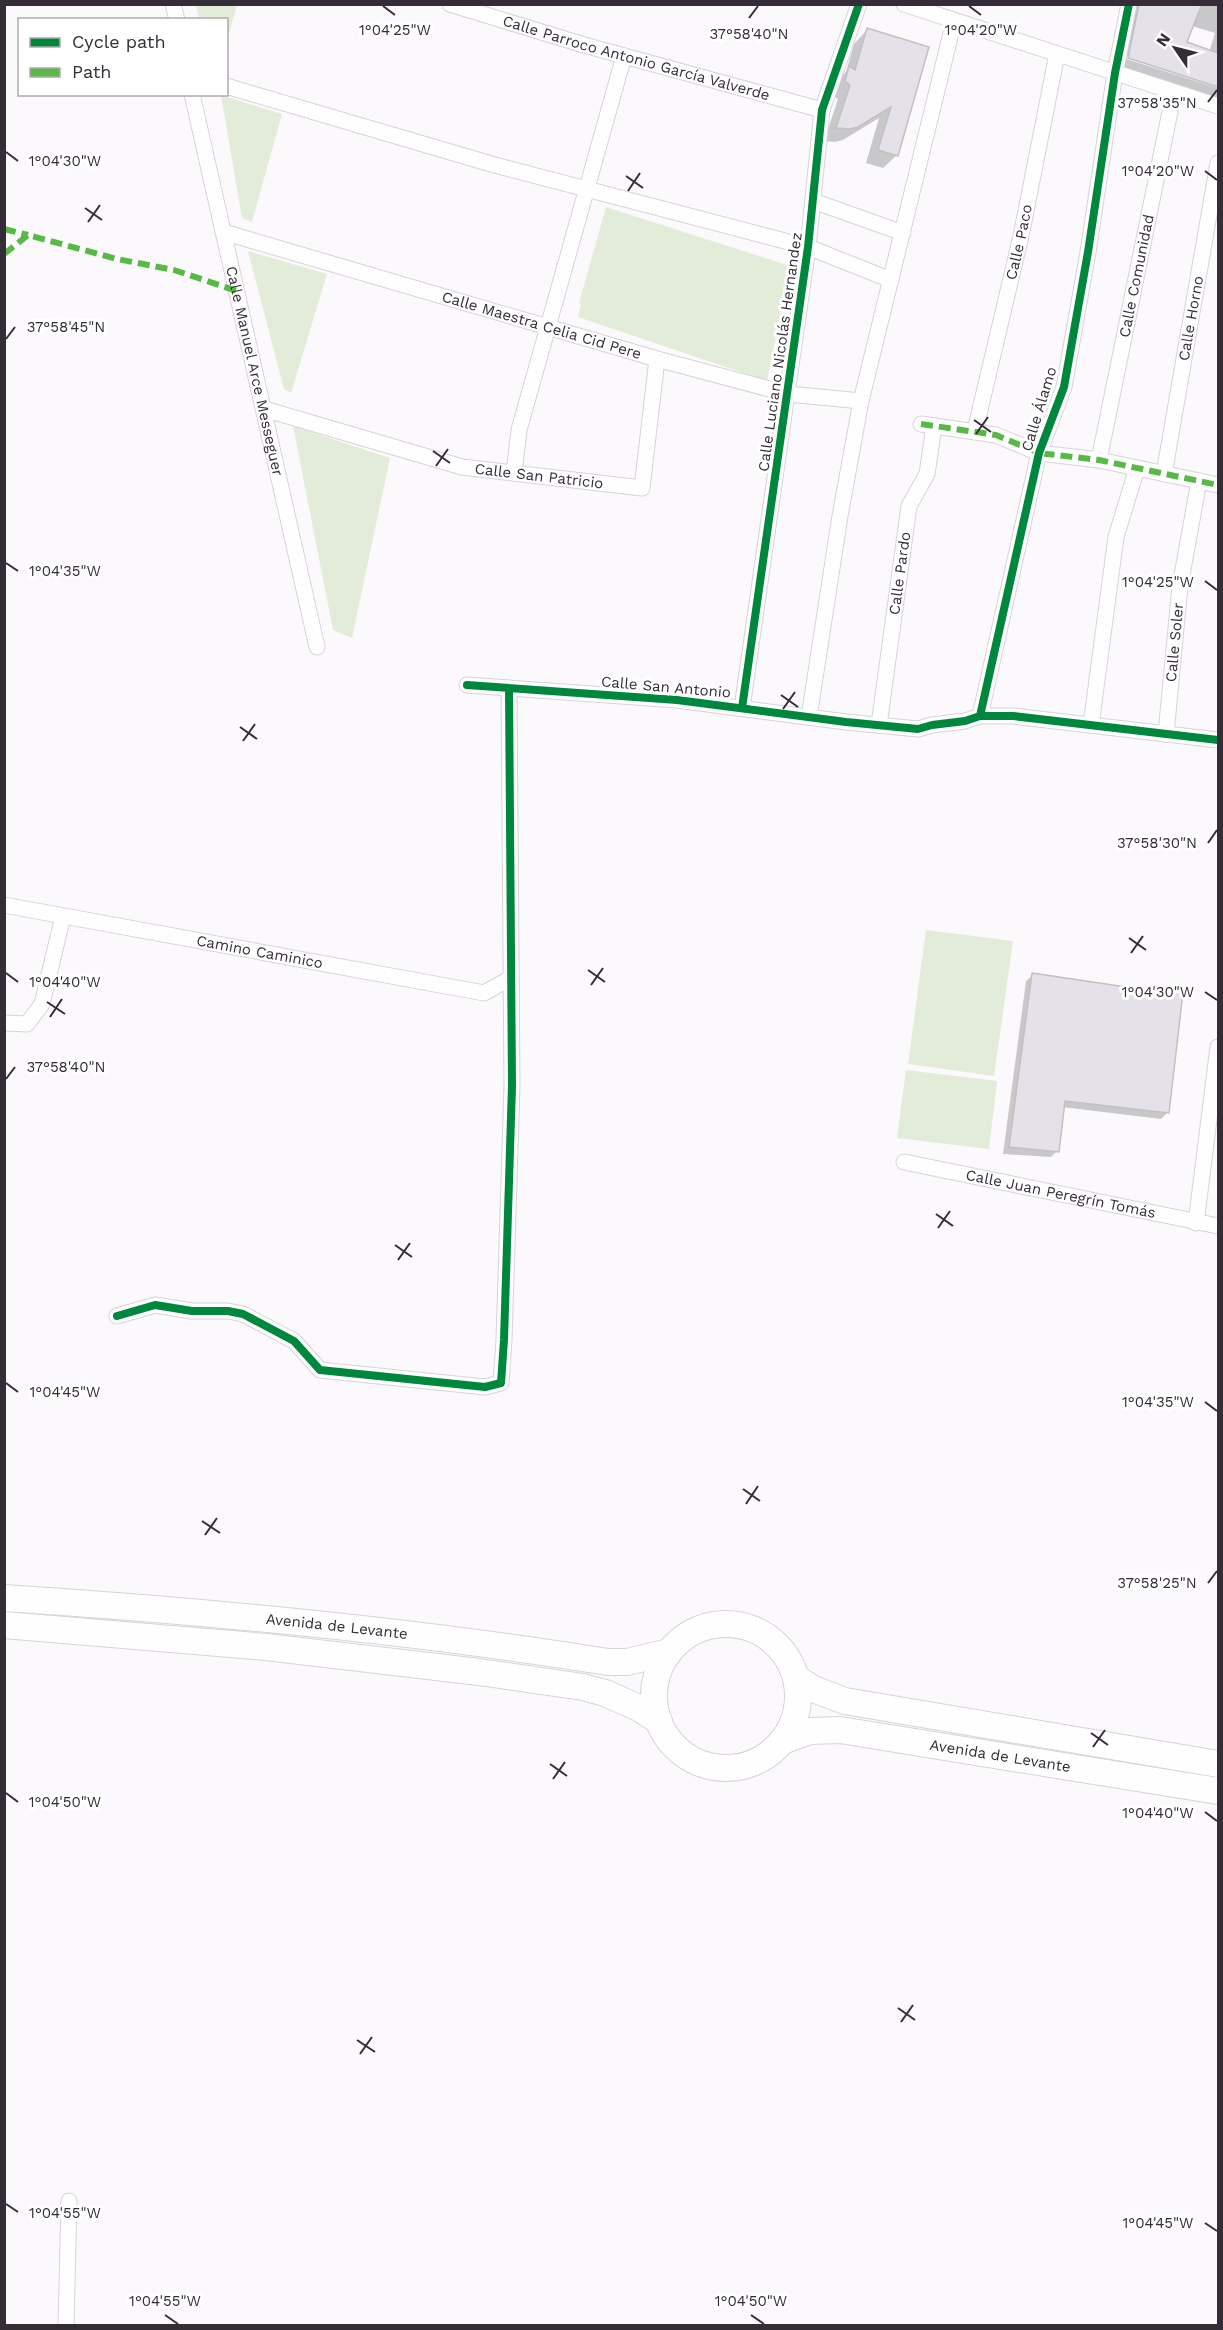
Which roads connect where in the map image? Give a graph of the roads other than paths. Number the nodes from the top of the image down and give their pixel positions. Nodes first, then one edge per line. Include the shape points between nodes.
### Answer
1 (450, 4) edge
2 (859, 4) edge
3 (904, 4) edge
4 (1129, 4) edge
5 (954, 21) junction
6 (1057, 54) junction
7 (624, 56) junction
8 (1115, 73) junction
9 (228, 87) edge
10 (1174, 92) junction
11 (192, 96) edge
12 (1218, 106) edge
13 (822, 110) junction
14 (1218, 163) edge
15 (588, 189) junction
16 (813, 201) junction
17 (223, 232) junction
18 (903, 233) junction
19 (808, 247) junction
20 (891, 280) junction
21 (548, 327) junction
22 (657, 359) junction
23 (788, 394) junction
24 (861, 401) junction
25 (264, 409) junction
26 (975, 431) junction
27 (1039, 453) junction
28 (1099, 460) junction
29 (1137, 468) junction
30 (514, 473) junction
31 (1164, 474) junction
32 (1198, 481) junction
33 (1218, 485) edge
34 (317, 647) dead end
35 (466, 685) dead end
36 (509, 688) junction
37 (742, 708) junction
38 (980, 716) junction
39 (809, 717) junction
40 (879, 725) junction
41 (1090, 725) junction
42 (1166, 734) junction
43 (1218, 740) edge
44 (4, 905) edge
45 (63, 916) junction
46 (511, 978) junction
47 (4, 1023) edge
48 (1218, 1047) edge
49 (904, 1162) dead end
50 (1196, 1223) junction
51 (1218, 1226) edge
52 (117, 1316) dead end
53 (4, 1598) edge
54 (4, 1626) edge
55 (669, 1652) junction
56 (796, 1678) junction
57 (659, 1721) junction
58 (782, 1740) junction
59 (1218, 1764) edge
60 (1218, 1791) edge
61 (69, 2201) dead end
62 (66, 2325) edge

1 - 7 street, Calle Parroco Antonio García Valverde
2 - 13 street, Calle Luciano Nicolás Hernandez
3 - 5 street
4 - 8 street, Calle Álamo
5 - 6 street
5 - 18 street
6 - 8 street
6 - 26 street, Calle Paco
7 - 13 street, Calle Parroco Antonio García Valverde
7 - 15 street
8 - 10 street
8 - 27 street, Calle Álamo via 1064,387
9 - 15 street
10 - 12 street
10 - 28 street, Calle Comunidad
11 - 17 street, Calle Manuel Arce Messeguer
13 - 16 street, Calle Luciano Nicolás Hernandez
14 - 31 street, Calle Horno
15 - 19 street
15 - 21 street
16 - 18 street
16 - 19 street, Calle Luciano Nicolás Hernandez
17 - 21 street, Calle Maestra Celia Cid Pere
17 - 25 street, Calle Manuel Arce Messeguer
18 - 20 street
19 - 20 street
19 - 23 street, Calle Luciano Nicolás Hernandez
20 - 24 street
21 - 22 street, Calle Maestra Celia Cid Pere
21 - 30 street via 519,430
22 - 23 street, Calle Maestra Celia Cid Pere
22 - 30 street, Calle San Patricio via 642,488
23 - 24 street, Calle Maestra Celia Cid Pere
23 - 37 street, Calle Luciano Nicolás Hernandez
24 - 39 street
25 - 30 street, Calle San Patricio via 462,466
25 - 34 street, Calle Manuel Arce Messeguer
26 - 27 street via 996,435
26 - 40 street, Calle Pardo via 927,425 927,474 909,506
27 - 28 street
27 - 38 street, Calle Álamo
28 - 29 street
29 - 31 street
29 - 41 street via 1116,537
31 - 32 street
32 - 33 street
32 - 42 street, Calle Soler via 1180,586
35 - 36 street, Calle San Antonio
36 - 37 street, Calle San Antonio
36 - 46 street
37 - 39 street, Calle San Antonio
38 - 40 street, Calle San Antonio via 918,729
38 - 41 street, Calle San Antonio
39 - 40 street, Calle San Antonio
41 - 42 street, Calle San Antonio
42 - 43 street, Calle San Antonio
44 - 45 street, Camino Caminico
45 - 46 street, Camino Caminico via 484,993
45 - 47 street via 42,1004 27,1024
46 - 52 street via 512,1086 501,1383 485,1387 320,1370 294,1341 243,1314 228,1311 155,1305
48 - 50 street
49 - 50 street, Calle Juan Peregrín Tomás
50 - 51 street, Calle Juan Peregrín Tomás
53 - 55 main road, Avenida de Levante via 270,1618 608,1662 627,1662
54 - 57 main road, Avenida de Levante via 345,1655 525,1678 605,1693
55 - 56 main road via 701,1628 727,1623 741,1625 776,1644 792,1665
55 - 57 main road via 654,1692
56 - 58 main road via 798,1704 790,1730
56 - 59 main road, Avenida de Levante via 845,1701
57 - 58 main road via 680,1751 715,1767 752,1763
58 - 60 main road, Avenida de Levante via 810,1731 847,1731
61 - 62 street

